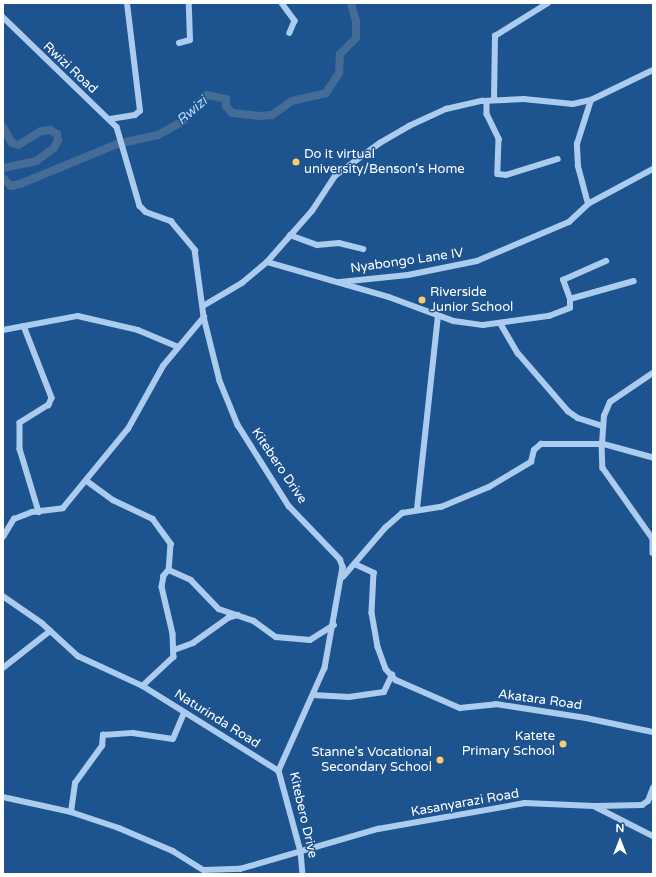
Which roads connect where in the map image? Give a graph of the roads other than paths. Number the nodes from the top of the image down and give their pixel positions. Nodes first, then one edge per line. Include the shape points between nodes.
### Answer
1 (127, 3) edge
2 (189, 3) edge
3 (282, 3) edge
4 (548, 3) edge
5 (3, 17) edge
6 (290, 33) dead end
7 (179, 44) dead end
8 (653, 70) edge
9 (494, 100) junction
10 (591, 100) junction
11 (488, 101) junction
12 (110, 119) junction
13 (120, 135) joint
14 (558, 160) dead end
15 (653, 169) edge
16 (588, 204) junction
17 (290, 235) junction
18 (363, 249) dead end
19 (606, 261) dead end
20 (267, 262) junction
21 (634, 281) dead end
22 (332, 282) junction
23 (570, 299) junction
24 (203, 306) junction
25 (438, 316) junction
26 (204, 317) junction
27 (501, 324) junction
28 (24, 326) junction
29 (3, 330) edge
30 (176, 346) junction
31 (653, 373) edge
32 (602, 426) junction
33 (602, 444) junction
34 (653, 458) edge
35 (87, 481) junction
36 (417, 510) junction
37 (40, 512) junction
38 (3, 537) edge
39 (653, 540) edge
40 (653, 553) edge
41 (355, 564) junction
42 (169, 570) junction
43 (343, 577) junction
44 (3, 596) edge
45 (240, 615) junction
46 (334, 624) junction
47 (50, 631) junction
48 (174, 650) junction
49 (3, 668) edge
50 (392, 675) junction
51 (143, 686) junction
52 (313, 695) junction
53 (184, 713) junction
54 (653, 732) edge
55 (280, 771) junction
56 (653, 788) edge
57 (3, 797) edge
58 (594, 806) junction
59 (71, 812) junction
60 (653, 836) edge
61 (302, 852) junction
62 (206, 872) edge
63 (303, 874) edge

1 - 12 street via 140,110 135,116
2 - 7 street via 190,40
3 - 6 street via 295,21
4 - 9 street via 495,36
5 - 12 street, Rwizi Road
8 - 10 street
9 - 10 street via 524,98 569,104
9 - 11 street
10 - 16 street via 577,144 578,166
11 - 14 street via 487,114 499,139 498,174 506,175
11 - 17 street via 435,112 380,143 329,183 317,206
12 - 13 street, Rwizi Road
13 - 24 street, Kitebero Drive via 140,206 146,212 171,222 194,250
15 - 16 street, Nyabongo Lane IV
16 - 22 street, Nyabongo Lane IV via 569,222 467,265 389,277
17 - 18 street via 316,245 339,243
17 - 20 street
19 - 23 street via 563,280
20 - 22 street
20 - 24 street via 242,283
21 - 23 street
22 - 25 street via 383,295
23 - 27 street via 571,307 567,309
24 - 26 street, Kitebero Drive
25 - 27 street via 466,324
25 - 36 street
26 - 30 street
26 - 43 street, Kitebero Drive via 220,381 238,425 289,506 340,558
27 - 32 street via 518,353 568,412
28 - 29 street
28 - 30 street via 64,317 94,317 138,330
28 - 37 street via 52,398 49,405 20,423 20,449
30 - 35 street via 128,430
31 - 32 street via 610,402
32 - 33 street
33 - 34 street
33 - 36 street via 541,444 534,450 531,462 489,487 450,504
33 - 39 street via 603,468
35 - 37 street via 63,508
35 - 42 street via 114,500 154,519 170,544
36 - 41 street via 393,519
37 - 38 street via 14,519
39 - 40 street
41 - 43 street
41 - 50 street, Akatara Road via 374,573 372,613 381,660
42 - 45 street via 191,580 219,609
42 - 48 street via 164,576 162,587 170,614
43 - 46 street, Kitebero Drive
44 - 47 street, Naturinda Road via 20,605
45 - 46 street via 276,637 293,640 310,640
45 - 48 street via 228,618 193,643
46 - 52 street, Kitebero Drive via 325,668
47 - 49 street
47 - 51 street, Naturinda Road via 78,656
48 - 51 street via 171,662
50 - 52 street via 384,692 349,698
50 - 54 street, Akatara Road via 412,688 460,708 496,704 586,718
51 - 53 street, Naturinda Road
52 - 55 street, Kitebero Drive
53 - 55 street, Naturinda Road
53 - 59 street via 173,739 133,733 103,736 102,746 75,783
55 - 61 street, Kitebero Drive
56 - 58 street via 648,801 642,805
57 - 59 street
58 - 60 street, Kasanyarazi Road
58 - 61 street, Kasanyarazi Road via 558,803 494,807 378,829
59 - 62 street via 160,844
61 - 62 street, Kasanyarazi Road via 240,869
61 - 63 street, Kitebero Drive

